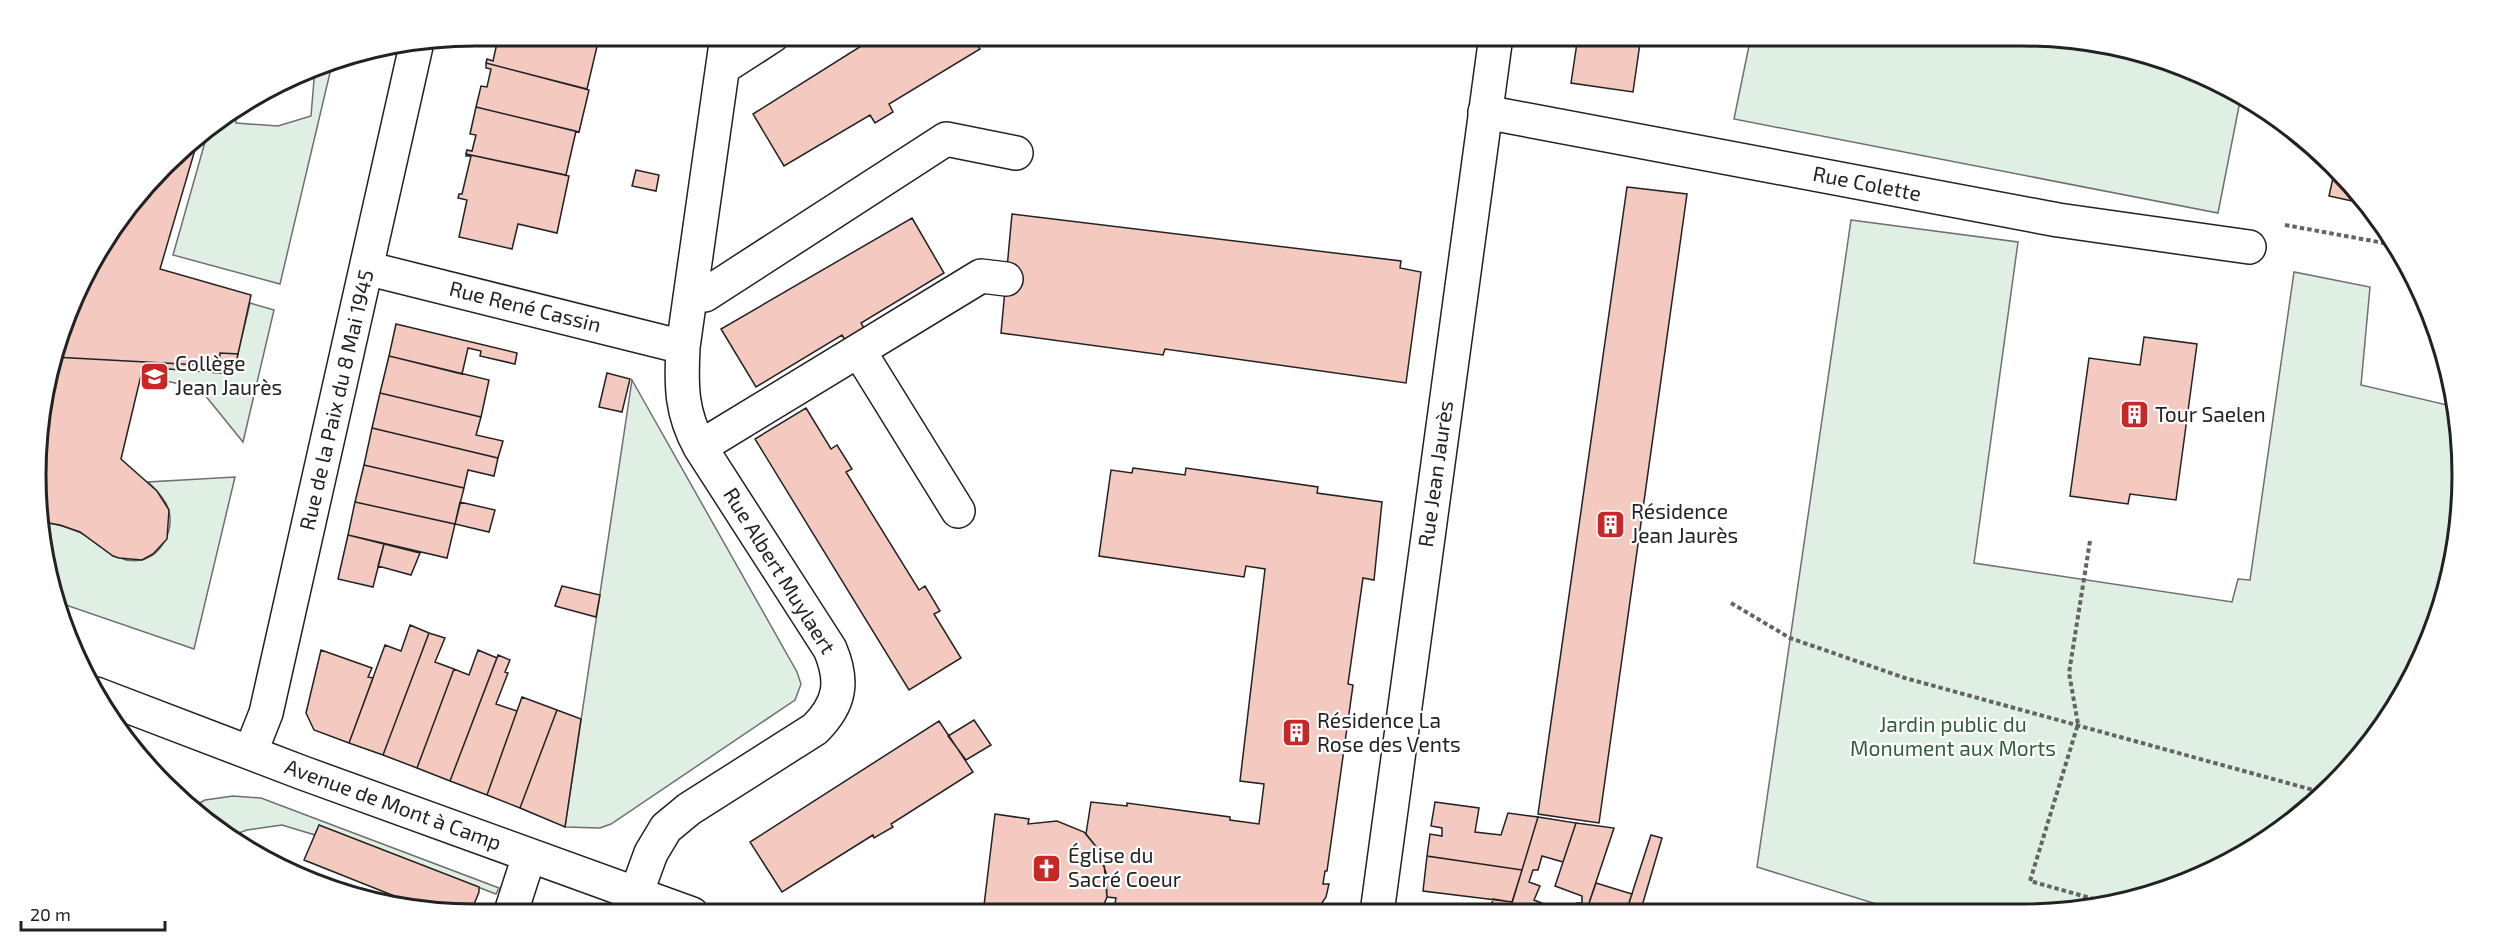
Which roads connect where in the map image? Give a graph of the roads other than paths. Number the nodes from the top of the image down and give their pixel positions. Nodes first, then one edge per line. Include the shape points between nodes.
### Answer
1 (741, 46) edge
2 (1495, 46) edge
3 (415, 51) edge
4 (725, 51) edge
5 (1485, 112) junction
6 (1016, 153) dead end
7 (2249, 247) road end
8 (366, 268) junction
9 (1006, 279) dead end
10 (690, 297) junction
11 (683, 347) junction
12 (859, 351) junction
13 (700, 447) junction
14 (958, 511) dead end
15 (115, 707) edge
16 (251, 751) junction
17 (530, 856) junction
18 (636, 894) junction
19 (514, 904) edge
20 (663, 904) edge
21 (1378, 904) edge

1 - 4 street, Rue Albert Muylaert
2 - 5 street, Rue Jean Jaurès
3 - 8 street, Rue de la Paix du 8 Mai 1945
4 - 10 street, Rue Albert Muylaert
5 - 7 street, Rue Colette via 2058,220
5 - 21 street, Rue Jean Jaurès
6 - 10 street via 946,140 705,295
8 - 11 street, Rue René Cassin
8 - 16 street, Rue de la Paix du 8 Mai 1945 via 266,713
9 - 12 street via 981,276
10 - 11 street, Rue Albert Muylaert
11 - 13 street, Rue Albert Muylaert via 684,406
12 - 13 street
12 - 14 street
13 - 18 street, Rue Albert Muylaert via 830,649 838,668 838,691 831,711 815,729 689,809 666,828
15 - 16 street, Avenue de Mont à Camp
16 - 17 street, Avenue de Mont à Camp
17 - 18 street, Avenue de Mont à Camp
17 - 19 street
18 - 20 street, Avenue de Mont à Camp

